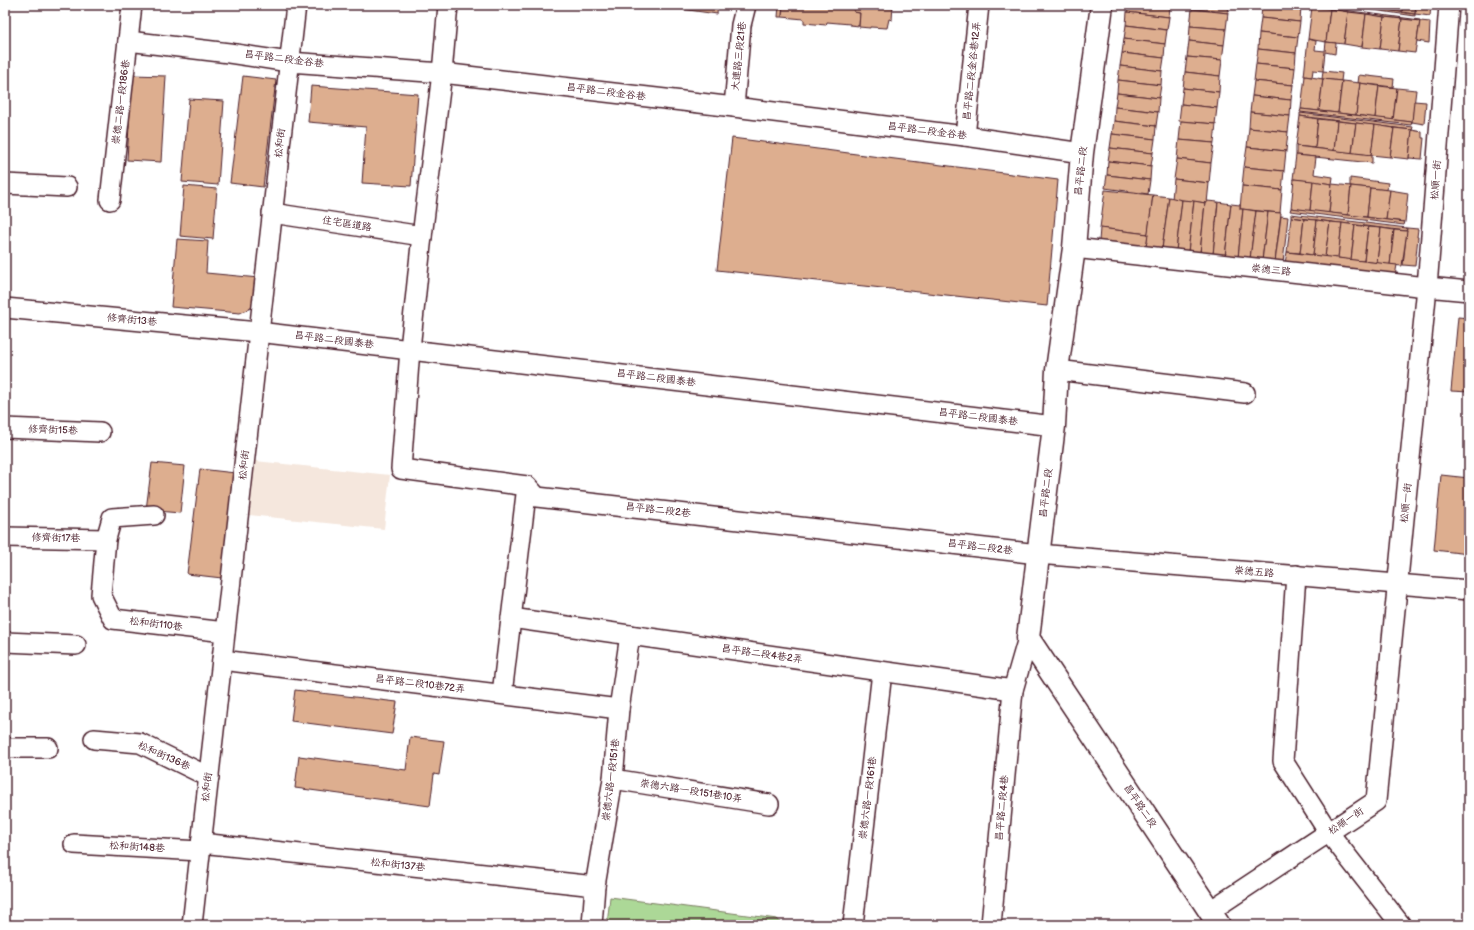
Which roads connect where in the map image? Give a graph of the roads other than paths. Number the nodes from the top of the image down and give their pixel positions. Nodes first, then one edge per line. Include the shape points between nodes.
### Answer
1 (132, 5) edge
2 (296, 5) edge
3 (448, 5) edge
4 (746, 5) edge
5 (979, 5) edge
6 (1102, 5) edge
7 (1448, 5) edge
8 (128, 41) junction
9 (289, 62) junction
10 (442, 73) junction
11 (734, 107) junction
12 (965, 136) junction
13 (1082, 153) junction
14 (5, 184) edge
15 (67, 187) dead end
16 (110, 200) dead end
17 (272, 213) junction
18 (422, 236) junction
19 (1074, 248) junction
20 (1427, 287) junction
21 (1469, 291) edge
22 (5, 308) edge
23 (258, 332) junction
24 (410, 349) junction
25 (1057, 370) junction
26 (1246, 393) dead end
27 (1054, 426) junction
28 (5, 428) edge
29 (100, 432) dead end
30 (527, 486) junction
31 (154, 515) dead end
32 (5, 537) edge
33 (106, 539) junction
34 (1038, 554) junction
35 (1296, 576) junction
36 (1398, 584) junction
37 (1469, 590) edge
38 (511, 618) junction
39 (225, 632) junction
40 (630, 635) junction
41 (1028, 638) junction
42 (5, 642) edge
43 (76, 645) dead end
44 (222, 660) junction
45 (882, 672) junction
46 (1013, 690) junction
47 (502, 694) junction
48 (619, 709) junction
49 (94, 739) dead end
50 (5, 748) edge
51 (48, 748) dead end
52 (208, 777) junction
53 (612, 779) junction
54 (769, 804) dead end
55 (1329, 832) junction
56 (74, 844) dead end
57 (200, 847) junction
58 (595, 886) junction
59 (1214, 918) edge
60 (192, 925) edge
61 (592, 925) edge
62 (853, 925) edge
63 (991, 925) edge
64 (1401, 925) edge

1 - 8 street, 崇德二路一段186巷
2 - 9 street, 松和街
3 - 10 street
4 - 11 street, 大連路三段21巷 via 741,25
5 - 12 street, 昌平路二段金谷巷12弄
6 - 13 street, 昌平路二段
7 - 20 street, 松順一街
8 - 9 street, 昌平路二段金谷巷
8 - 16 street, 崇德二路一段186巷
9 - 10 street, 昌平路二段金谷巷
9 - 17 street, 松和街
10 - 11 street, 昌平路二段金谷巷
10 - 18 street
11 - 12 street, 昌平路二段金谷巷
12 - 13 street, 昌平路二段金谷巷
13 - 19 street, 昌平路二段
14 - 15 street
17 - 18 street, 住宅區道路
17 - 23 street, 松和街
18 - 24 street
19 - 20 street, 崇德三路
19 - 25 street, 昌平路二段
20 - 21 street, 崇德三路
20 - 36 street, 松順一街
22 - 23 street, 修齊街13巷
23 - 24 street, 昌平路二段國泰巷
23 - 39 street, 松和街
24 - 27 street, 昌平路二段國泰巷
24 - 30 street, 昌平路二段2巷 via 401,469
25 - 26 street
25 - 27 street, 昌平路二段
27 - 34 street, 昌平路二段
28 - 29 street, 修齊街15巷
30 - 34 street, 昌平路二段2巷 via 537,497
30 - 38 street
31 - 33 street via 112,518
32 - 33 street, 修齊街17巷
33 - 39 street, 松和街110巷 via 101,595 113,619
34 - 35 street, 崇德五路
34 - 41 street, 昌平路二段
35 - 36 street, 崇德五路
35 - 55 street via 1283,761
36 - 37 street, 崇德五路
36 - 55 street, 松順一街 via 1376,801
38 - 40 street, 昌平路二段4巷2弄
38 - 47 street
39 - 44 street, 松和街
40 - 45 street, 昌平路二段4巷2弄
40 - 48 street, 崇德六路一段151巷
41 - 46 street, 昌平路二段4巷
41 - 59 street, 昌平路二段
42 - 43 street
44 - 47 street, 昌平路二段10巷72弄
44 - 52 street, 松和街
45 - 46 street, 昌平路二段4巷2弄
45 - 62 street, 崇德六路一段161巷
46 - 63 street, 昌平路二段4巷
47 - 48 street, 昌平路二段10巷72弄
48 - 53 street, 崇德六路一段151巷
49 - 52 street, 松和街136巷 via 140,743
50 - 51 street
52 - 57 street, 松和街
53 - 54 street, 崇德六路一段151巷10弄
53 - 58 street, 崇德六路一段151巷
55 - 59 street, 松順一街
55 - 64 street
56 - 57 street, 松和街148巷
57 - 58 street, 松和街137巷
57 - 60 street, 松和街
58 - 61 street, 崇德六路一段151巷

